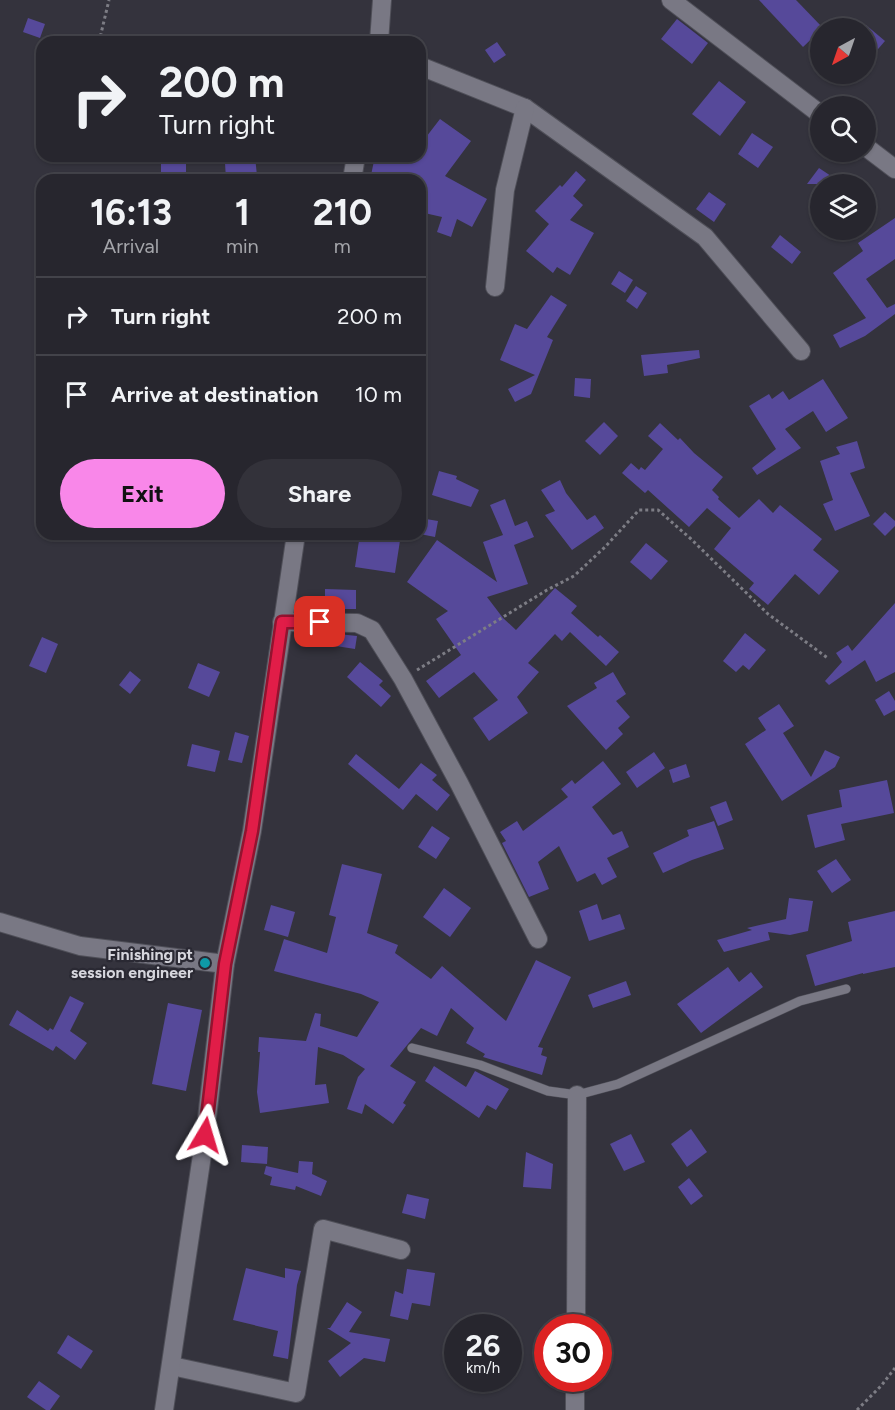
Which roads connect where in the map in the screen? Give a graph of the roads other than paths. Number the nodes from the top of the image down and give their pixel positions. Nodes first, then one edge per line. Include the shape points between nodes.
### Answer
1 (381, 0) edge
2 (671, 0) edge
3 (379, 36) edge
4 (426, 68) edge
5 (810, 106) edge
6 (525, 108) junction
7 (876, 155) edge
8 (895, 169) edge
9 (495, 287) dead end
10 (801, 351) dead end
11 (295, 540) edge
12 (282, 622) junction
13 (0, 922) edge
14 (538, 939) dead end
15 (225, 964) junction
16 (846, 989) dead end
17 (412, 1048) dead end
18 (577, 1095) junction
19 (401, 1250) dead end
20 (576, 1314) edge
21 (172, 1366) junction
22 (575, 1392) edge
23 (164, 1410) edge
24 (575, 1410) edge

1 - 3 street
2 - 5 street
4 - 6 street
6 - 9 street via 505,190
6 - 10 street via 705,237
7 - 8 street
11 - 12 street
12 - 14 street via 357,622 372,630 459,783
12 - 15 street via 252,831
13 - 15 street via 80,946
15 - 21 street
16 - 18 lane via 800,1001 618,1084
17 - 18 lane via 480,1065 548,1091
18 - 20 street
19 - 21 street via 322,1229 296,1393
21 - 23 street
22 - 24 street

